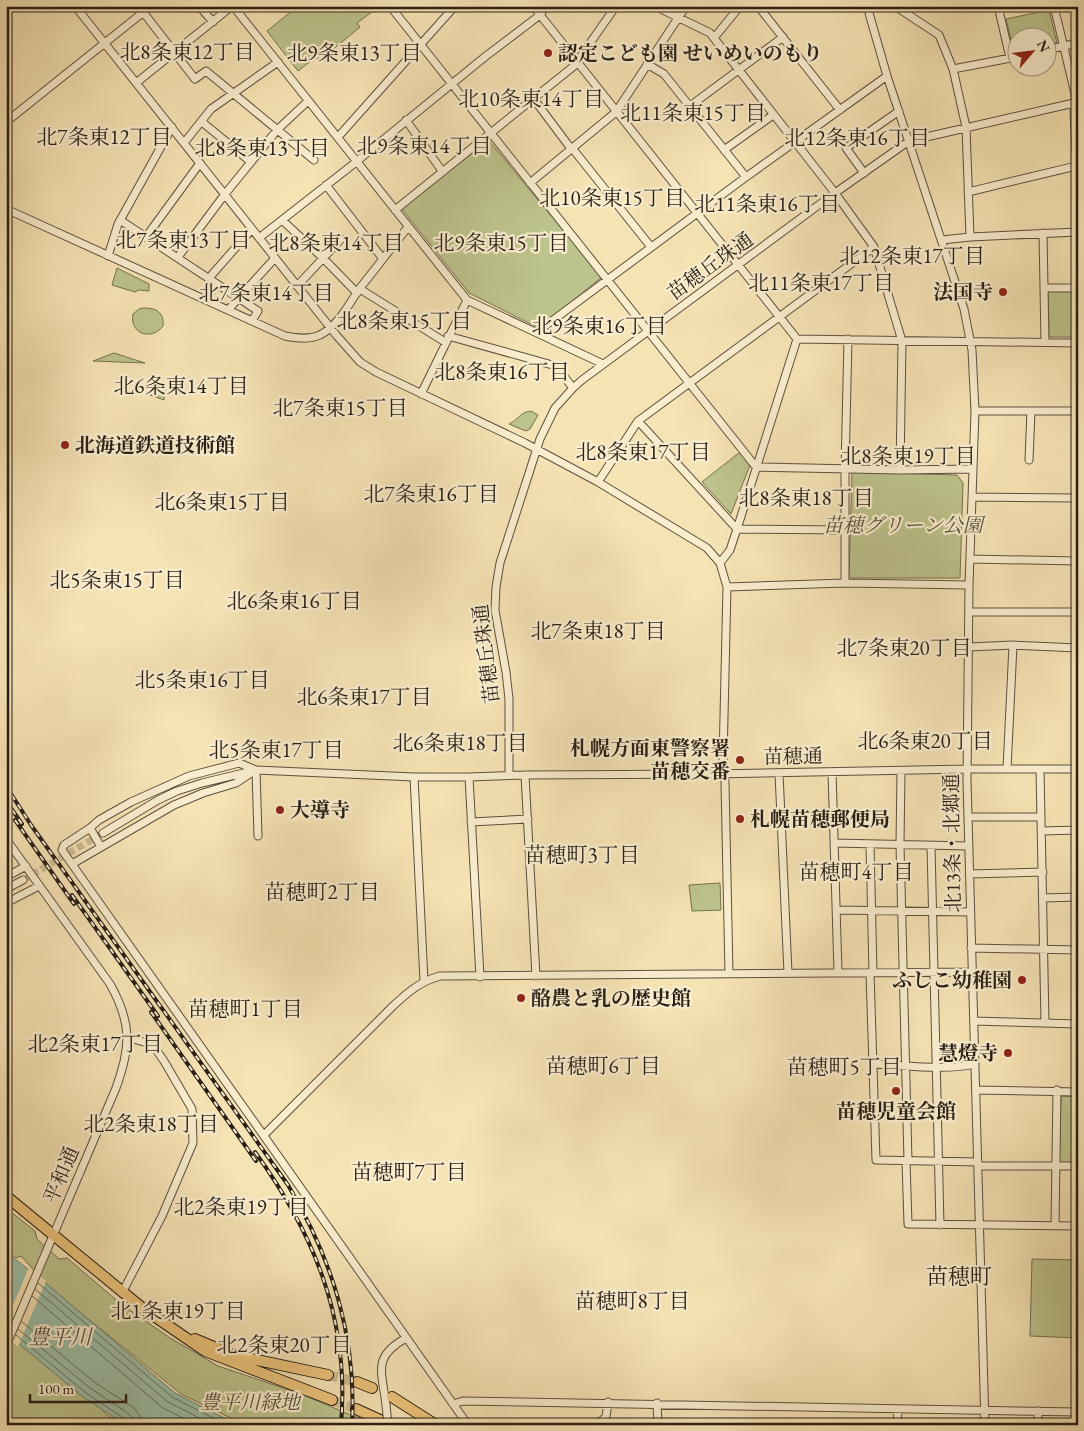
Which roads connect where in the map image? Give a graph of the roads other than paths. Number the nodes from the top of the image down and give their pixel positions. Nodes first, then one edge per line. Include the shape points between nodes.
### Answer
1 (75, 6) edge
2 (151, 6) edge
3 (199, 6) edge
4 (233, 6) edge
5 (390, 6) edge
6 (455, 6) edge
7 (533, 6) edge
8 (546, 6) edge
9 (616, 6) edge
10 (655, 6) edge
11 (686, 6) edge
12 (740, 6) edge
13 (758, 6) edge
14 (867, 6) edge
15 (894, 6) edge
16 (998, 6) edge
17 (1054, 6) edge
18 (144, 12) junction
19 (540, 15) junction
20 (678, 18) junction
21 (213, 22) junction
22 (1006, 33) edge
23 (784, 37) junction
24 (714, 38) junction
25 (1078, 43) edge
26 (104, 44) junction
27 (421, 45) junction
28 (1064, 46) junction
29 (1056, 48) edge
30 (174, 52) junction
31 (1006, 58) edge
32 (278, 62) junction
33 (578, 62) junction
34 (647, 64) junction
35 (953, 69) junction
36 (738, 71) junction
37 (887, 76) junction
38 (136, 83) junction
39 (452, 84) junction
40 (234, 93) junction
41 (533, 98) junction
42 (308, 101) junction
43 (1077, 102) edge
44 (690, 106) junction
45 (840, 110) junction
46 (899, 111) junction
47 (616, 112) junction
48 (773, 115) junction
49 (406, 120) junction
50 (6, 122) edge
51 (202, 122) junction
52 (172, 127) junction
53 (966, 127) junction
54 (277, 130) junction
55 (490, 133) junction
56 (338, 137) junction
57 (909, 140) junction
58 (184, 143) junction
59 (795, 143) junction
60 (572, 148) junction
61 (724, 150) junction
62 (314, 160) dead end
63 (357, 161) junction
64 (251, 162) junction
65 (200, 163) junction
66 (1076, 166) junction
67 (442, 171) junction
68 (864, 173) junction
69 (746, 177) junction
70 (530, 183) junction
71 (326, 185) junction
72 (968, 192) junction
73 (835, 193) junction
74 (225, 194) junction
75 (1078, 196) edge
76 (6, 209) edge
77 (395, 210) junction
78 (697, 214) junction
79 (120, 220) junction
80 (282, 220) junction
81 (408, 227) junction
82 (252, 229) junction
83 (1078, 232) edge
84 (1043, 233) junction
85 (146, 237) junction
86 (970, 237) junction
87 (259, 238) junction
88 (341, 239) dead end
89 (942, 240) junction
90 (651, 247) junction
91 (874, 247) junction
92 (108, 256) junction
93 (178, 257) junction
94 (274, 258) junction
95 (323, 258) junction
96 (383, 259) junction
97 (738, 266) junction
98 (209, 278) junction
99 (607, 280) junction
100 (298, 286) junction
101 (1044, 288) junction
102 (1078, 288) edge
103 (358, 291) junction
104 (238, 298) junction
105 (467, 300) junction
106 (228, 310) junction
107 (778, 316) junction
108 (252, 321) junction
109 (330, 327) junction
110 (537, 332) junction
111 (648, 332) junction
112 (447, 339) junction
113 (797, 339) junction
114 (848, 339) junction
115 (902, 341) junction
116 (972, 342) junction
117 (1045, 342) junction
118 (1078, 343) edge
119 (603, 364) junction
120 (688, 382) junction
121 (573, 388) junction
122 (421, 394) junction
123 (1078, 410) edge
124 (975, 411) junction
125 (1031, 411) junction
126 (638, 421) junction
127 (537, 450) junction
128 (1029, 460) dead end
129 (756, 468) junction
130 (845, 469) junction
131 (972, 469) junction
132 (900, 470) junction
133 (598, 482) junction
134 (972, 497) junction
135 (1078, 498) edge
136 (737, 529) junction
137 (846, 530) junction
138 (970, 559) junction
139 (1078, 561) edge
140 (720, 563) junction
141 (845, 583) junction
142 (969, 584) junction
143 (727, 586) junction
144 (969, 612) junction
145 (1078, 612) edge
146 (1013, 645) junction
147 (969, 647) junction
148 (1078, 648) edge
149 (1078, 754) edge
150 (966, 769) junction
151 (1007, 769) junction
152 (1040, 769) junction
153 (1078, 769) edge
154 (256, 770) junction
155 (901, 771) junction
156 (832, 772) junction
157 (724, 773) junction
158 (779, 773) junction
159 (509, 775) junction
160 (524, 775) junction
161 (414, 777) junction
162 (469, 777) junction
163 (968, 817) junction
164 (1041, 817) junction
165 (528, 819) junction
166 (471, 822) junction
167 (90, 828) junction
168 (1078, 830) edge
169 (1042, 831) junction
170 (103, 833) tunnel mouth
171 (258, 836) dead end
172 (6, 839) edge
173 (834, 844) junction
174 (870, 844) junction
175 (900, 845) junction
176 (931, 846) junction
177 (969, 846) junction
178 (101, 847) junction
179 (72, 864) junction
180 (26, 866) junction
181 (1043, 872) junction
182 (970, 874) junction
183 (6, 877) edge
184 (23, 880) tunnel mouth
185 (39, 886) junction
186 (6, 889) edge
187 (1078, 897) edge
188 (1044, 898) junction
189 (6, 903) edge
190 (837, 910) junction
191 (871, 911) junction
192 (902, 912) junction
193 (932, 912) junction
194 (970, 912) junction
195 (971, 948) junction
196 (1045, 950) junction
197 (1078, 950) edge
198 (838, 972) junction
199 (904, 972) junction
200 (934, 972) junction
201 (973, 972) junction
202 (788, 973) junction
203 (871, 973) junction
204 (729, 974) junction
205 (536, 976) junction
206 (480, 977) junction
207 (424, 981) junction
208 (974, 1021) junction
209 (1045, 1023) junction
210 (1078, 1024) edge
211 (127, 1037) junction
212 (1078, 1056) edge
213 (873, 1064) junction
214 (975, 1064) junction
215 (907, 1066) junction
216 (937, 1066) junction
217 (1078, 1083) edge
218 (976, 1090) junction
219 (1057, 1090) junction
220 (1078, 1091) edge
221 (264, 1135) junction
222 (907, 1161) junction
223 (938, 1161) junction
224 (978, 1164) junction
225 (1056, 1166) junction
226 (1078, 1166) edge
227 (6, 1196) edge
228 (940, 1225) junction
229 (979, 1225) junction
230 (1055, 1226) junction
231 (1078, 1226) edge
232 (53, 1234) junction
233 (122, 1292) junction
234 (173, 1330) junction
235 (406, 1338) junction
236 (6, 1346) edge
237 (328, 1375) tunnel mouth
238 (357, 1382) tunnel mouth
239 (372, 1388) dead end
240 (332, 1400) tunnel mouth
241 (389, 1401) junction
242 (608, 1402) junction
243 (657, 1403) junction
244 (453, 1404) junction
245 (356, 1409) tunnel mouth
246 (898, 1409) junction
247 (984, 1410) junction
248 (1038, 1411) junction
249 (1078, 1412) edge
250 (384, 1422) edge
251 (436, 1425) edge
252 (468, 1425) edge
253 (596, 1425) edge
254 (658, 1425) edge
255 (897, 1425) edge
256 (985, 1425) edge
257 (1038, 1425) edge

1 - 26 street
2 - 18 street
3 - 21 street
4 - 21 street
4 - 32 street
5 - 27 street
6 - 27 street
7 - 19 street
8 - 19 street
9 - 33 street
10 - 20 street
11 - 20 street
12 - 24 street
13 - 23 street
14 - 37 street, 北13条・北郷通
15 - 35 street via 939,35
16 - 22 street
17 - 28 street
18 - 26 street
18 - 30 street
19 - 33 street
19 - 39 street
20 - 24 street
20 - 34 street
21 - 30 street
23 - 36 street
23 - 45 street
24 - 36 street
25 - 28 street
26 - 38 street
26 - 50 street
27 - 39 street
27 - 56 street
28 - 29 street
28 - 43 street
30 - 38 street
30 - 40 street via 196,79 206,71
31 - 35 street
32 - 40 street
32 - 42 street
33 - 41 street
33 - 47 street
34 - 44 street via 664,74
34 - 47 street
35 - 53 street
36 - 44 street
36 - 48 street
37 - 45 street
37 - 46 street, 北13条・北郷通
38 - 52 street
39 - 49 street
39 - 55 street
40 - 51 street via 211,109
40 - 54 street
41 - 55 street
41 - 60 street
42 - 54 street
42 - 56 street
43 - 53 street, 苗穂丘珠通
43 - 66 street via 1074,110
44 - 61 street
45 - 59 street
46 - 57 street, 北13条・北郷通
46 - 68 street via 846,148
47 - 60 street
47 - 78 street
48 - 59 street
48 - 61 street
49 - 63 street
49 - 67 street
51 - 58 street
51 - 64 street
52 - 58 street
52 - 79 street
53 - 57 street, 苗穂丘珠通
53 - 72 street
54 - 62 street
54 - 64 street
55 - 67 street
55 - 70 street
56 - 63 street
57 - 68 street, 苗穂丘珠通
57 - 89 street, 北13条・北郷通
58 - 65 street
59 - 69 street
59 - 73 street
60 - 70 street
60 - 90 street
61 - 69 street
63 - 71 street
63 - 77 street
64 - 74 street
65 - 74 street
65 - 85 street
66 - 72 street
66 - 75 street
67 - 77 street
68 - 73 street, 苗穂丘珠通
69 - 78 street
70 - 99 street
71 - 80 street
71 - 96 street
72 - 86 street
73 - 91 street
73 - 97 street, 苗穂丘珠通
74 - 82 street
74 - 93 street
76 - 92 street
77 - 81 street
78 - 90 street
78 - 97 street
79 - 85 street
79 - 92 street
80 - 87 street
80 - 95 street
81 - 96 street
81 - 105 street
82 - 87 street
82 - 98 street
83 - 84 street
84 - 86 street
84 - 101 street
85 - 93 street
86 - 89 street
87 - 94 street
88 - 95 street
89 - 116 street, 北13条・北郷通
90 - 99 street
91 - 107 street
91 - 115 street
92 - 106 street
93 - 98 street
94 - 100 street
94 - 104 street
95 - 100 street
95 - 103 street
96 - 103 street
97 - 107 street
97 - 111 street, 苗穂丘珠通
98 - 104 street
99 - 110 street
99 - 111 street
100 - 109 street
101 - 102 street
101 - 117 street
103 - 109 street
103 - 112 street
104 - 106 street
104 - 108 street via 258,311
105 - 110 street
105 - 112 street
106 - 108 street
107 - 113 street
107 - 120 street
108 - 109 street via 293,338 313,337
109 - 122 street via 360,362
110 - 119 street
111 - 119 street, 苗穂丘珠通
111 - 120 street
112 - 121 street via 556,366
112 - 122 street
113 - 114 street
113 - 129 street
114 - 115 street
114 - 130 street
115 - 116 street
115 - 132 street
116 - 117 street
116 - 124 street, 北13条・北郷通
117 - 118 street
119 - 121 street, 苗穂丘珠通
120 - 126 street
120 - 129 street
121 - 127 street, 苗穂丘珠通 via 555,408
122 - 127 street
123 - 125 street
124 - 125 street
124 - 131 street, 北13条・北郷通
125 - 128 street
126 - 133 street
126 - 136 street
127 - 133 street
127 - 159 street, 苗穂丘珠通 via 500,564 496,587 495,610 510,699
129 - 130 street
129 - 136 street
130 - 132 street
130 - 137 street
131 - 132 street
131 - 134 street, 北13条・北郷通
133 - 140 street via 707,548
134 - 135 street
134 - 138 street, 北13条・北郷通
136 - 137 street
136 - 140 street via 730,550
137 - 141 street
138 - 139 street
138 - 142 street, 北13条・北郷通
140 - 143 street
141 - 142 street
141 - 143 street
142 - 144 street, 北13条・北郷通
143 - 157 street
144 - 145 street
144 - 147 street, 北13条・北郷通
146 - 147 street
146 - 148 street
146 - 151 street
147 - 150 street, 北13条・北郷通
149 - 153 street
150 - 151 street, 苗穂通
150 - 155 street, 苗穂通
150 - 163 street, 北13条・北郷通
151 - 152 street, 苗穂通
152 - 153 street, 苗穂通
152 - 164 street
154 - 161 street
154 - 167 street via 239,763 189,776 130,802
154 - 170 street via 177,791
154 - 171 street
154 - 178 street via 236,783 174,805
155 - 156 street, 苗穂通
155 - 175 street
156 - 158 street, 苗穂通
156 - 173 street
157 - 158 street, 苗穂通
157 - 160 street, 苗穂通
157 - 204 street
158 - 202 street
159 - 160 street, 苗穂通
159 - 162 street
160 - 165 street
161 - 162 street
161 - 207 street
162 - 166 street
163 - 164 street
163 - 177 street, 北13条・北郷通
164 - 169 street
165 - 166 street
165 - 205 street
166 - 206 street
167 - 178 street
167 - 179 street via 64,845 62,850
168 - 169 street
169 - 181 street
172 - 180 street, 平和通
173 - 174 street
173 - 190 street
174 - 175 street
174 - 191 street
175 - 176 street
175 - 192 street
176 - 177 street
176 - 193 street
177 - 182 street, 北13条・北郷通
178 - 179 street
179 - 221 street
180 - 183 street
180 - 185 street, 平和通
181 - 182 street
181 - 188 street
182 - 194 street, 北13条・北郷通
184 - 186 street
185 - 189 street
185 - 211 street, 平和通 via 110,984 124,1014
187 - 188 street
188 - 196 street
190 - 191 street
190 - 198 street
191 - 192 street
191 - 203 street
192 - 193 street
192 - 199 street
193 - 194 street
193 - 200 street
194 - 195 street, 北13条・北郷通
195 - 196 street
195 - 201 street, 北13条・北郷通
196 - 197 street
196 - 209 street
198 - 202 street
198 - 203 street
199 - 200 street
199 - 203 street
199 - 215 street
200 - 201 street
200 - 216 street
201 - 208 street, 北13条・北郷通
202 - 204 street
203 - 213 street
204 - 205 street
205 - 206 street
206 - 207 street via 440,976
207 - 221 street via 393,1006
208 - 209 street
208 - 214 street, 北13条・北郷通
209 - 210 street
211 - 232 street, 平和通 via 124,1066
211 - 233 street via 157,1050 194,1115 193,1143 162,1216
212 - 217 street
213 - 215 street
213 - 222 street via 876,1160
214 - 216 street
214 - 218 street, 北13条・北郷通
215 - 216 street
215 - 222 street
216 - 223 street
218 - 219 street
218 - 224 street, 北13条・北郷通
219 - 220 street
219 - 225 street
221 - 235 street
222 - 223 street
222 - 228 street via 908,1224
223 - 224 street
223 - 228 street
224 - 225 street
224 - 229 street, 北13条・北郷通
225 - 226 street
225 - 230 street
227 - 232 highway
228 - 229 street
229 - 230 street
229 - 247 street, 北13条・北郷通
230 - 231 street
232 - 233 highway
232 - 236 street, 平和通
233 - 234 highway
234 - 237 highway via 233,1355
234 - 240 highway via 205,1351
235 - 241 street via 385,1354 381,1362
235 - 244 street
238 - 239 highway
241 - 250 street, bridge
241 - 251 highway
242 - 243 street
242 - 244 street via 463,1400
242 - 253 street via 606,1417
243 - 246 street
243 - 254 street
244 - 252 street
245 - 250 highway
246 - 247 street
246 - 255 street
247 - 248 street
247 - 256 street, 北13条・北郷通
248 - 249 street
248 - 257 street

